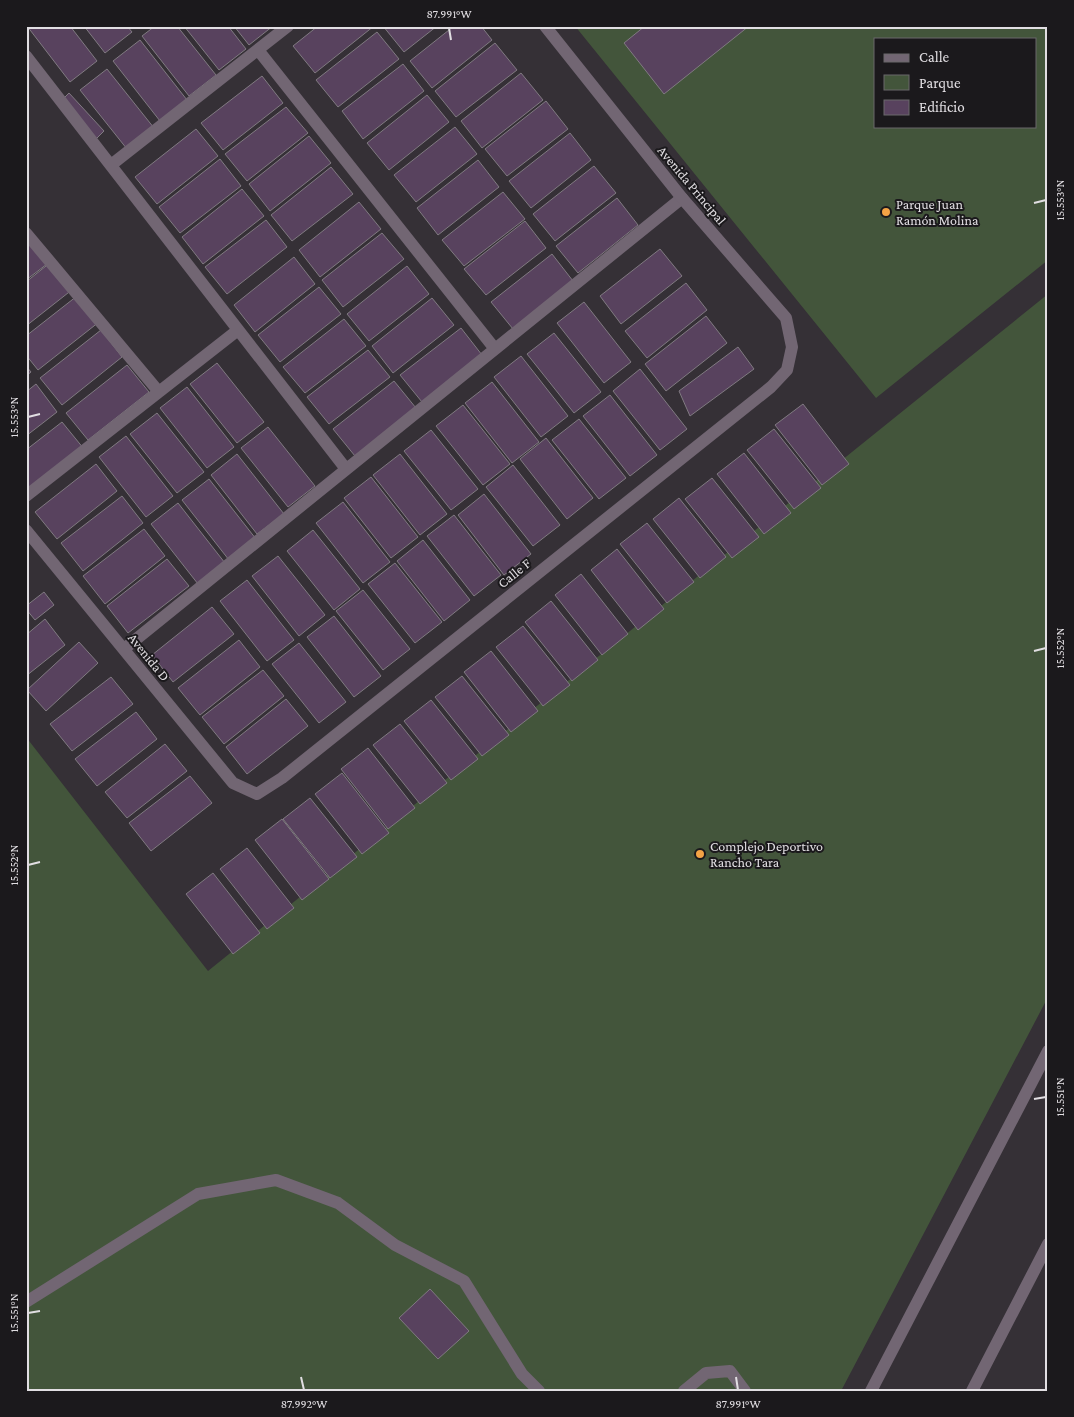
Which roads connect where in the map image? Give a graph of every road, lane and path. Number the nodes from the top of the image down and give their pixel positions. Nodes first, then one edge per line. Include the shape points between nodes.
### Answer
1 (288, 26) edge
2 (545, 26) edge
3 (258, 50) junction
4 (26, 56) edge
5 (111, 165) junction
6 (682, 198) junction
7 (26, 233) edge
8 (238, 330) junction
9 (495, 348) junction
10 (787, 370) joint
11 (159, 392) junction
12 (346, 469) junction
13 (26, 496) edge
14 (26, 530) edge
15 (124, 649) junction
16 (257, 794) joint
17 (1048, 1051) edge
18 (1048, 1244) edge
19 (26, 1302) edge
20 (539, 1391) edge
21 (684, 1391) edge
22 (745, 1391) edge
23 (871, 1391) edge
24 (972, 1391) edge

1 - 3 street
2 - 6 street, Avenida Principal
3 - 5 street
3 - 9 street
4 - 5 street
5 - 8 street
6 - 9 street
6 - 10 street, Avenida Principal via 786,318 792,347
7 - 11 street
8 - 11 street
8 - 12 street
9 - 12 street
10 - 16 street, Calle F via 771,387 290,772
11 - 13 street
12 - 15 street
14 - 15 street, Avenida D
15 - 16 street, Avenida D via 233,783
17 - 23 street
18 - 24 street
19 - 20 street via 198,1194 276,1180 338,1203 396,1245 464,1281 522,1374
21 - 22 street via 706,1373 730,1371

